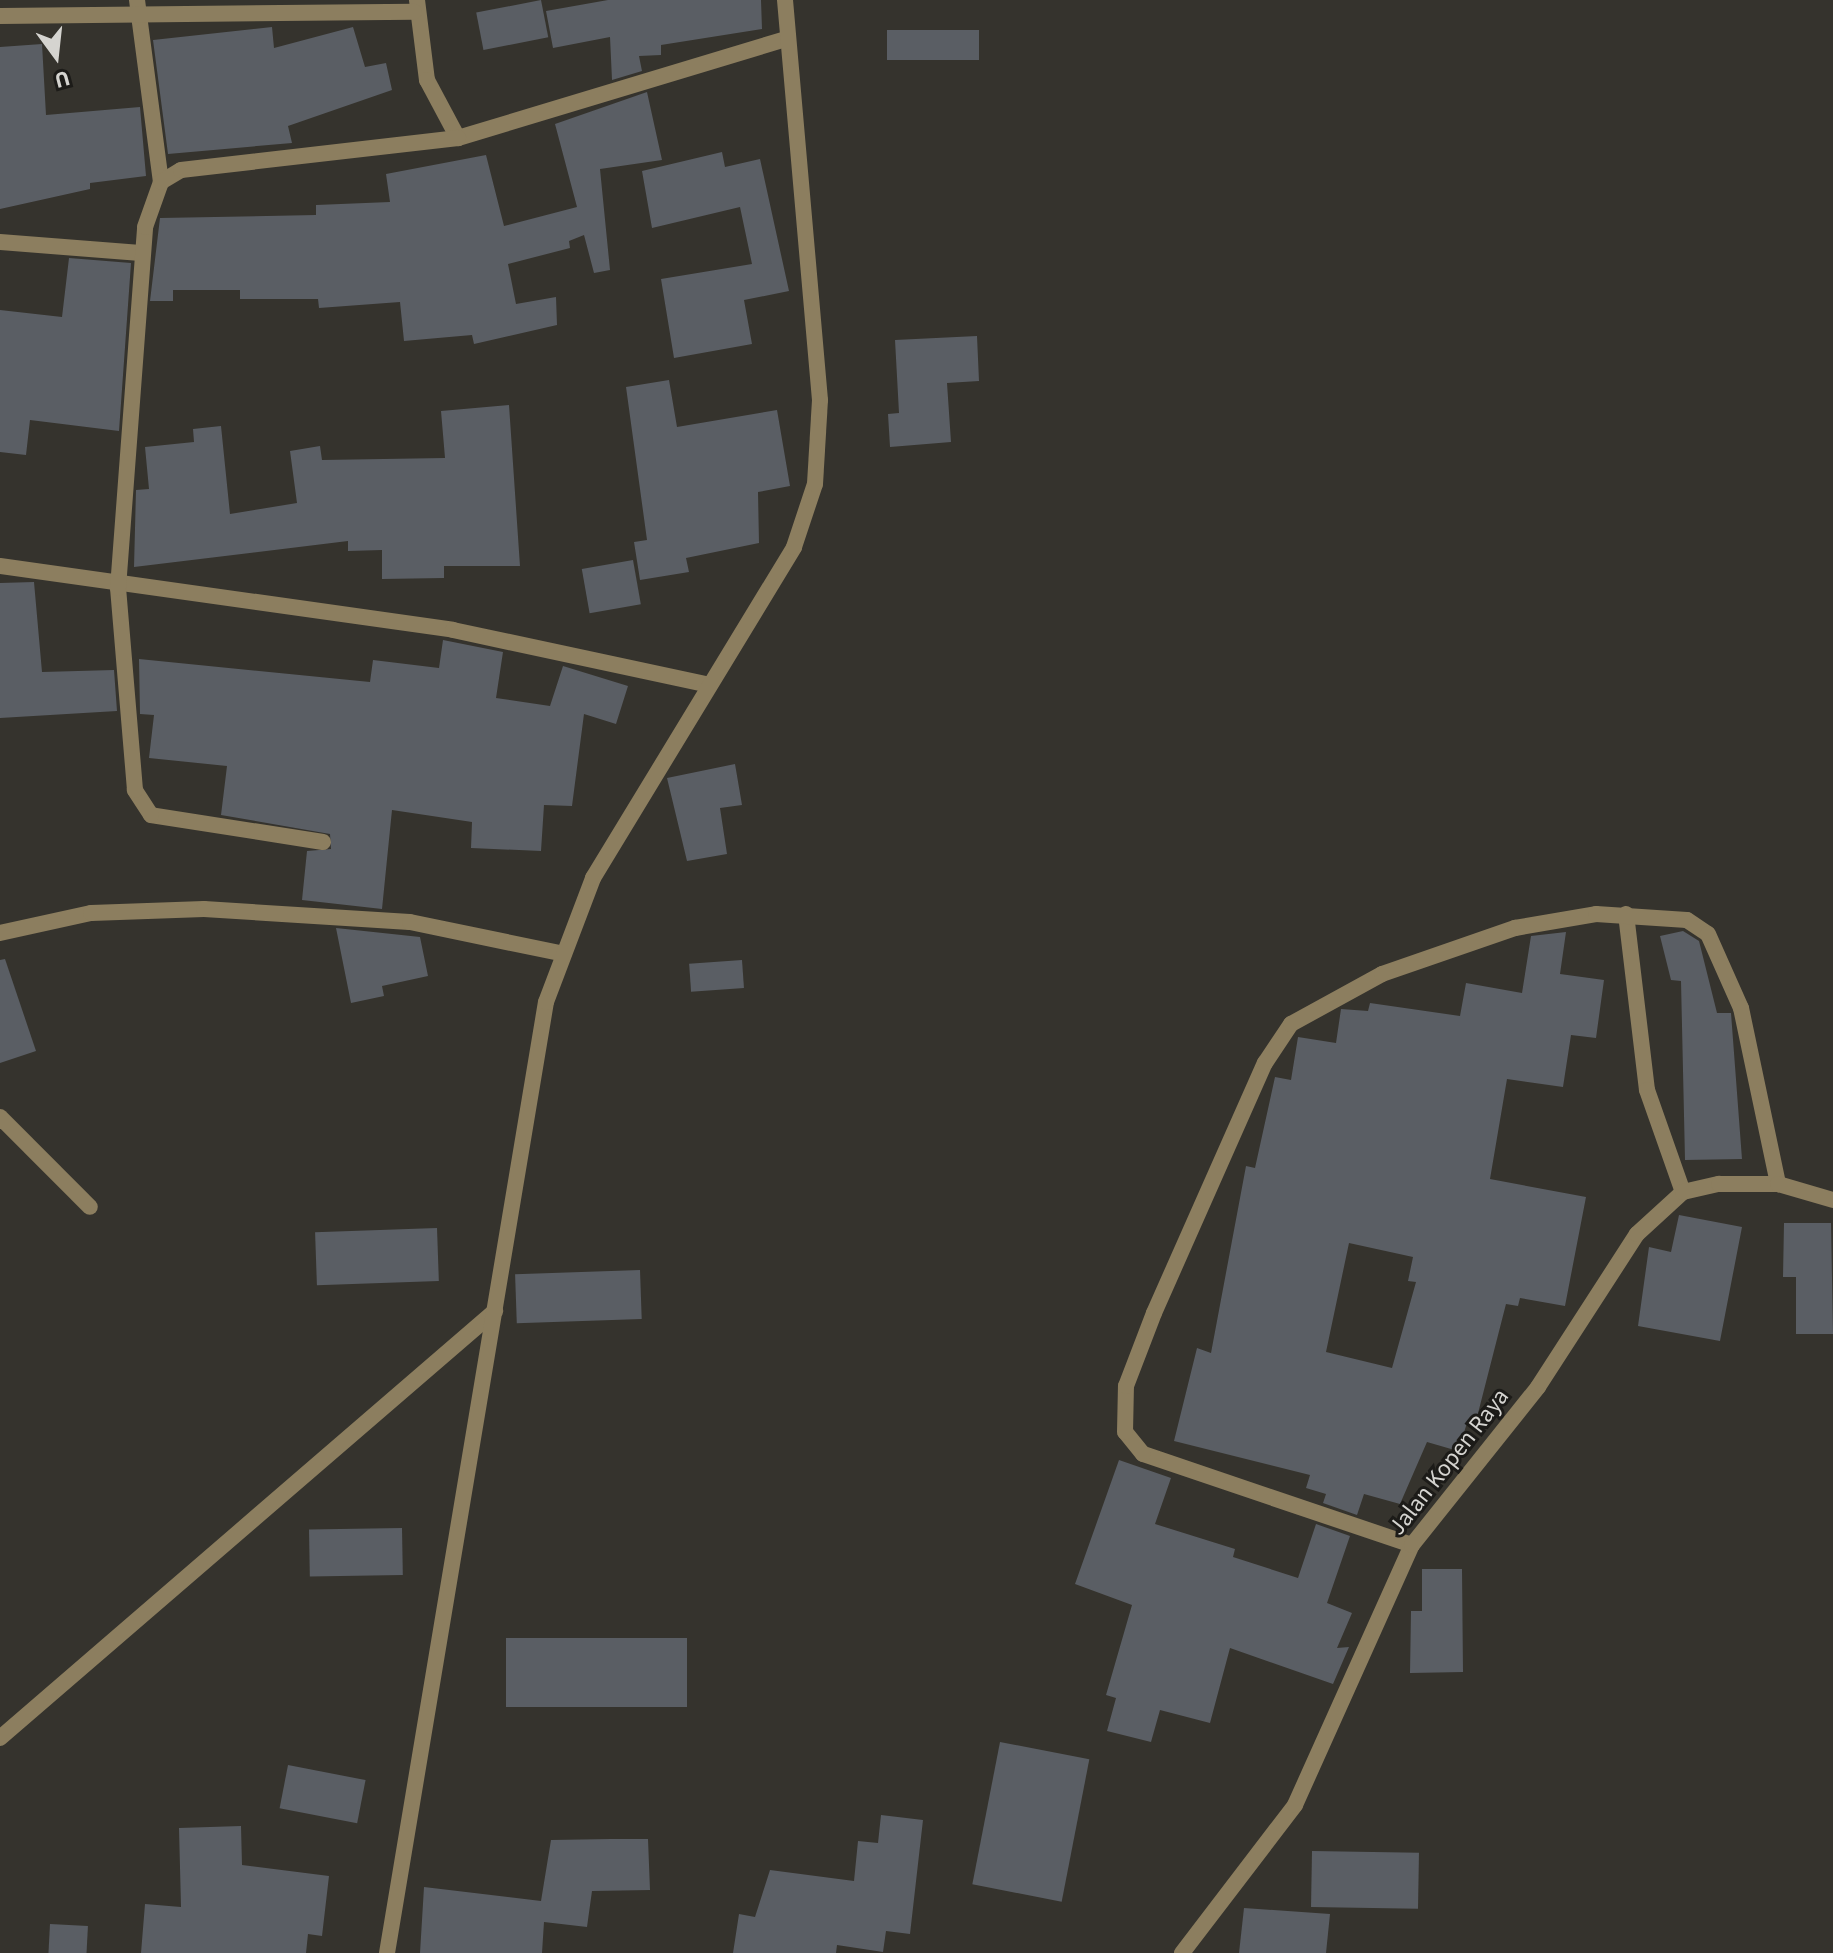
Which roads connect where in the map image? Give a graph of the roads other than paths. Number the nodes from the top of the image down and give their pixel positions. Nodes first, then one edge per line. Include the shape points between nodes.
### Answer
1 (785, 0) edge
2 (416, 6) edge
3 (138, 7) edge
4 (0, 16) edge
5 (785, 39) junction
6 (458, 138) junction
7 (161, 182) junction
8 (0, 242) edge
9 (141, 253) junction
10 (0, 566) edge
11 (118, 588) junction
12 (709, 685) junction
13 (323, 842) dead end
14 (1626, 914) junction
15 (0, 933) edge
16 (560, 953) junction
17 (0, 1117) edge
18 (1778, 1184) junction
19 (1683, 1192) junction
20 (1833, 1200) edge
21 (90, 1207) dead end
22 (495, 1311) junction
23 (1412, 1545) junction
24 (0, 1738) edge
25 (387, 1953) edge
26 (1182, 1953) edge

1 - 5 street
2 - 3 street
2 - 6 street via 427,80
3 - 4 street
3 - 7 street
5 - 6 street
5 - 12 street via 819,458 794,547
6 - 7 street via 197,166
7 - 9 street
8 - 9 street
9 - 11 street
10 - 11 street
11 - 12 street via 453,630
11 - 13 street via 141,807 173,821
12 - 16 street via 643,785
14 - 18 street via 1687,920 1708,934 1741,1008
14 - 19 street via 1644,1075
14 - 23 street via 1560,917 1470,941 1382,974 1291,1024 1265,1063 1133,1364 1122,1415 1138,1452
15 - 16 street via 91,913 204,909 410,922
16 - 22 street via 536,1056
17 - 21 street
18 - 19 street
18 - 20 street
19 - 23 street, Jalan Kopen Raya via 1637,1234 1538,1387
22 - 24 street
22 - 25 street
23 - 26 street, Jalan Kopen Raya via 1295,1805

